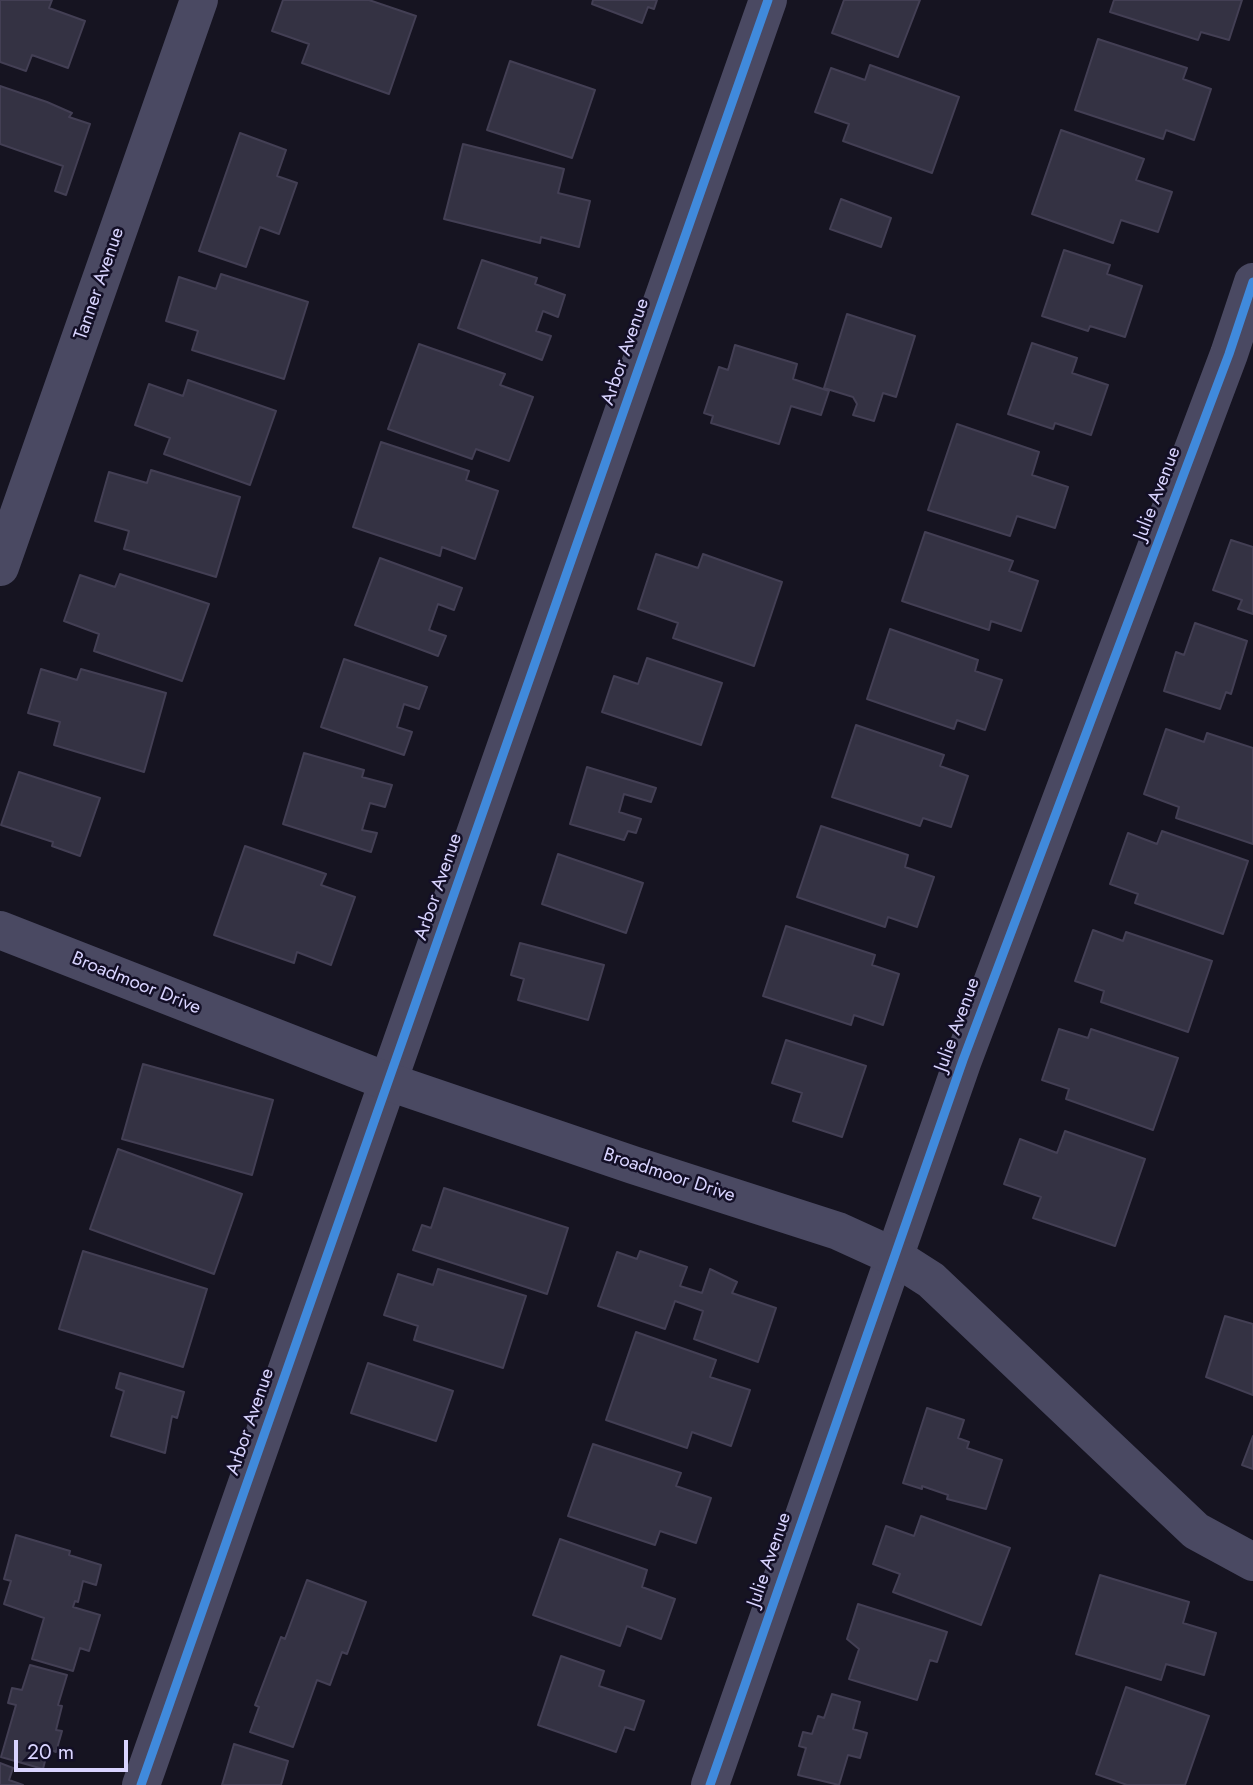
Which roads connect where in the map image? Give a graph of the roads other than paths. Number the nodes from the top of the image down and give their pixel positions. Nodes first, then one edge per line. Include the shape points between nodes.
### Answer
1 (199, 0) edge
2 (768, 0) edge
3 (1253, 282) edge
4 (0, 567) edge
5 (0, 930) edge
6 (389, 1082) junction
7 (895, 1257) junction
8 (1253, 1562) edge
9 (141, 1785) edge
10 (709, 1785) edge

1 - 4 street, Tanner Avenue
2 - 6 street, Arbor Avenue
3 - 7 street, Julie Avenue
5 - 6 street, Broadmoor Drive
6 - 7 street, Broadmoor Drive via 838,1231
6 - 9 street, Arbor Avenue
7 - 8 street, Broadmoor Drive via 931,1280 1196,1531
7 - 10 street, Julie Avenue

